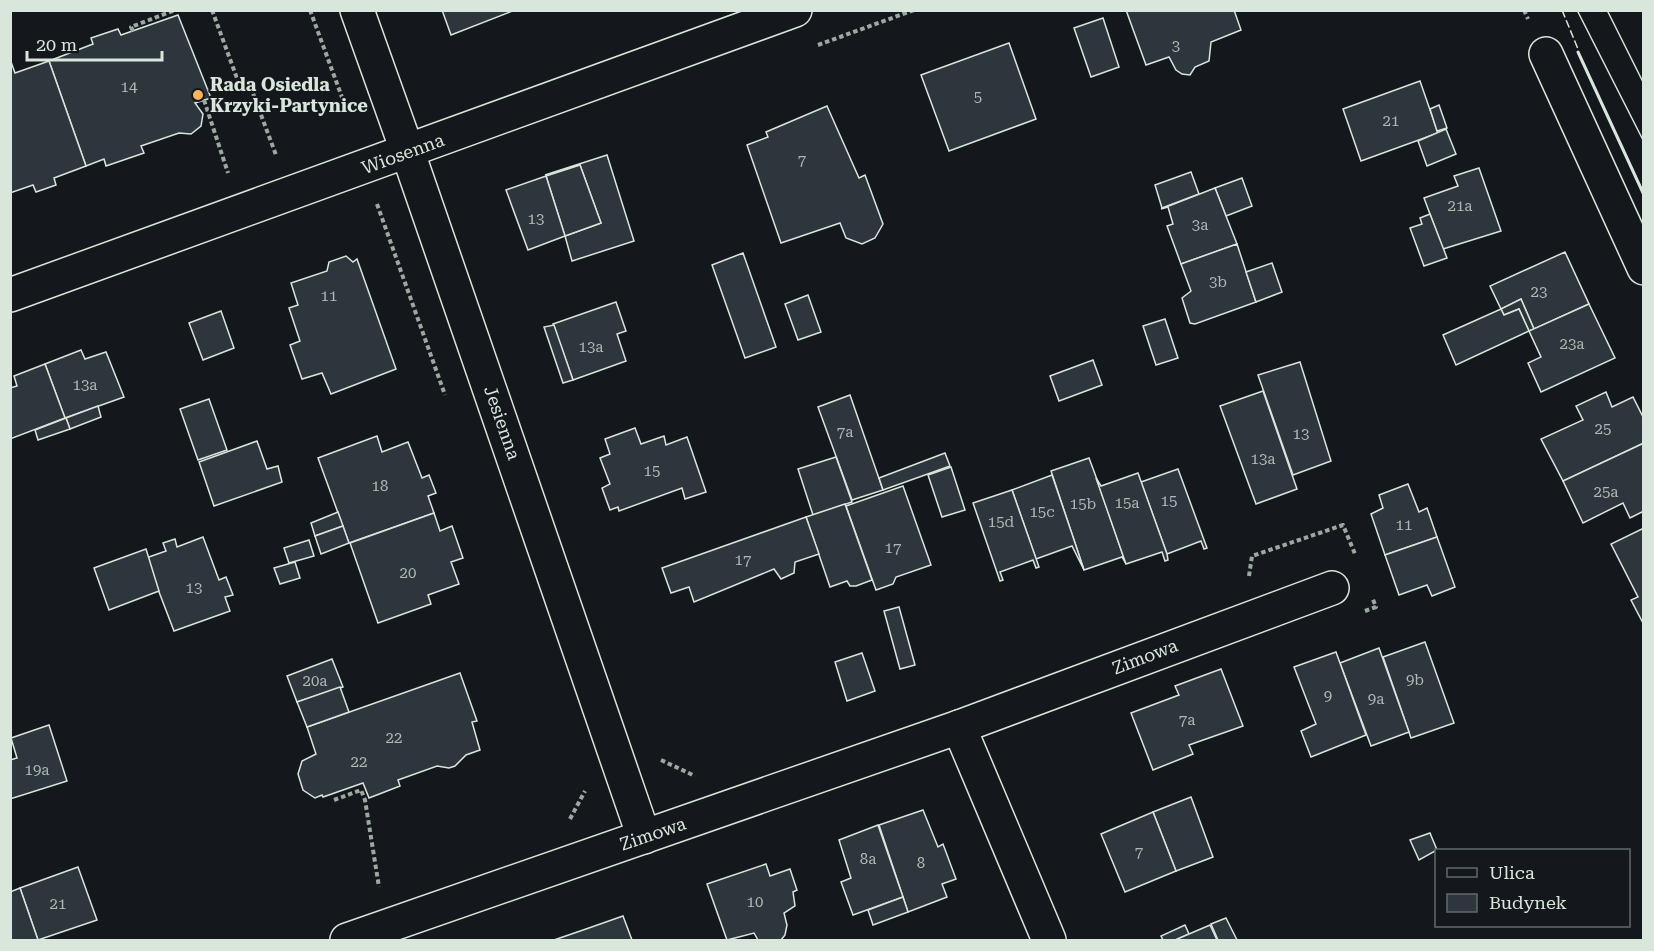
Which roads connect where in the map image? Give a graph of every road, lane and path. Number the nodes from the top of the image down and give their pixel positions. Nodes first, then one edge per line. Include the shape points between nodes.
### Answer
1 (175, 10) edge
2 (212, 10) edge
3 (310, 10) edge
4 (357, 10) edge
5 (795, 10) edge
6 (133, 31) dead end
7 (1546, 54) dead end
8 (238, 81) junction
9 (208, 91) dead end
10 (204, 100) dead end
11 (345, 105) dead end
12 (408, 153) junction
13 (277, 155) dead end
14 (228, 173) dead end
15 (378, 205) dead end
16 (1644, 268) edge
17 (10, 295) edge
18 (449, 404) dead end
19 (1332, 588) dead end
20 (959, 726) junction
21 (657, 758) dead end
22 (584, 782) dead end
23 (334, 800) dead end
24 (750, 800) junction
25 (644, 837) junction
26 (540, 874) junction
27 (391, 926) junction
28 (347, 940) edge
29 (1049, 940) edge

1 - 6 path via 131,27
2 - 8 path
3 - 11 path
4 - 12 street, Jesienna
5 - 12 street, Wiosenna
7 - 16 street
8 - 9 path
8 - 13 path via 251,88
10 - 14 path
12 - 17 street, Wiosenna
12 - 25 street, Jesienna
15 - 18 path
19 - 20 street, Zimowa
20 - 24 street, Zimowa
20 - 29 street
21 - 24 path
22 - 26 path via 587,789
23 - 27 path via 361,789 376,877
24 - 25 street, Zimowa
25 - 26 street, Zimowa
26 - 27 street, Zimowa
27 - 28 street, Zimowa

